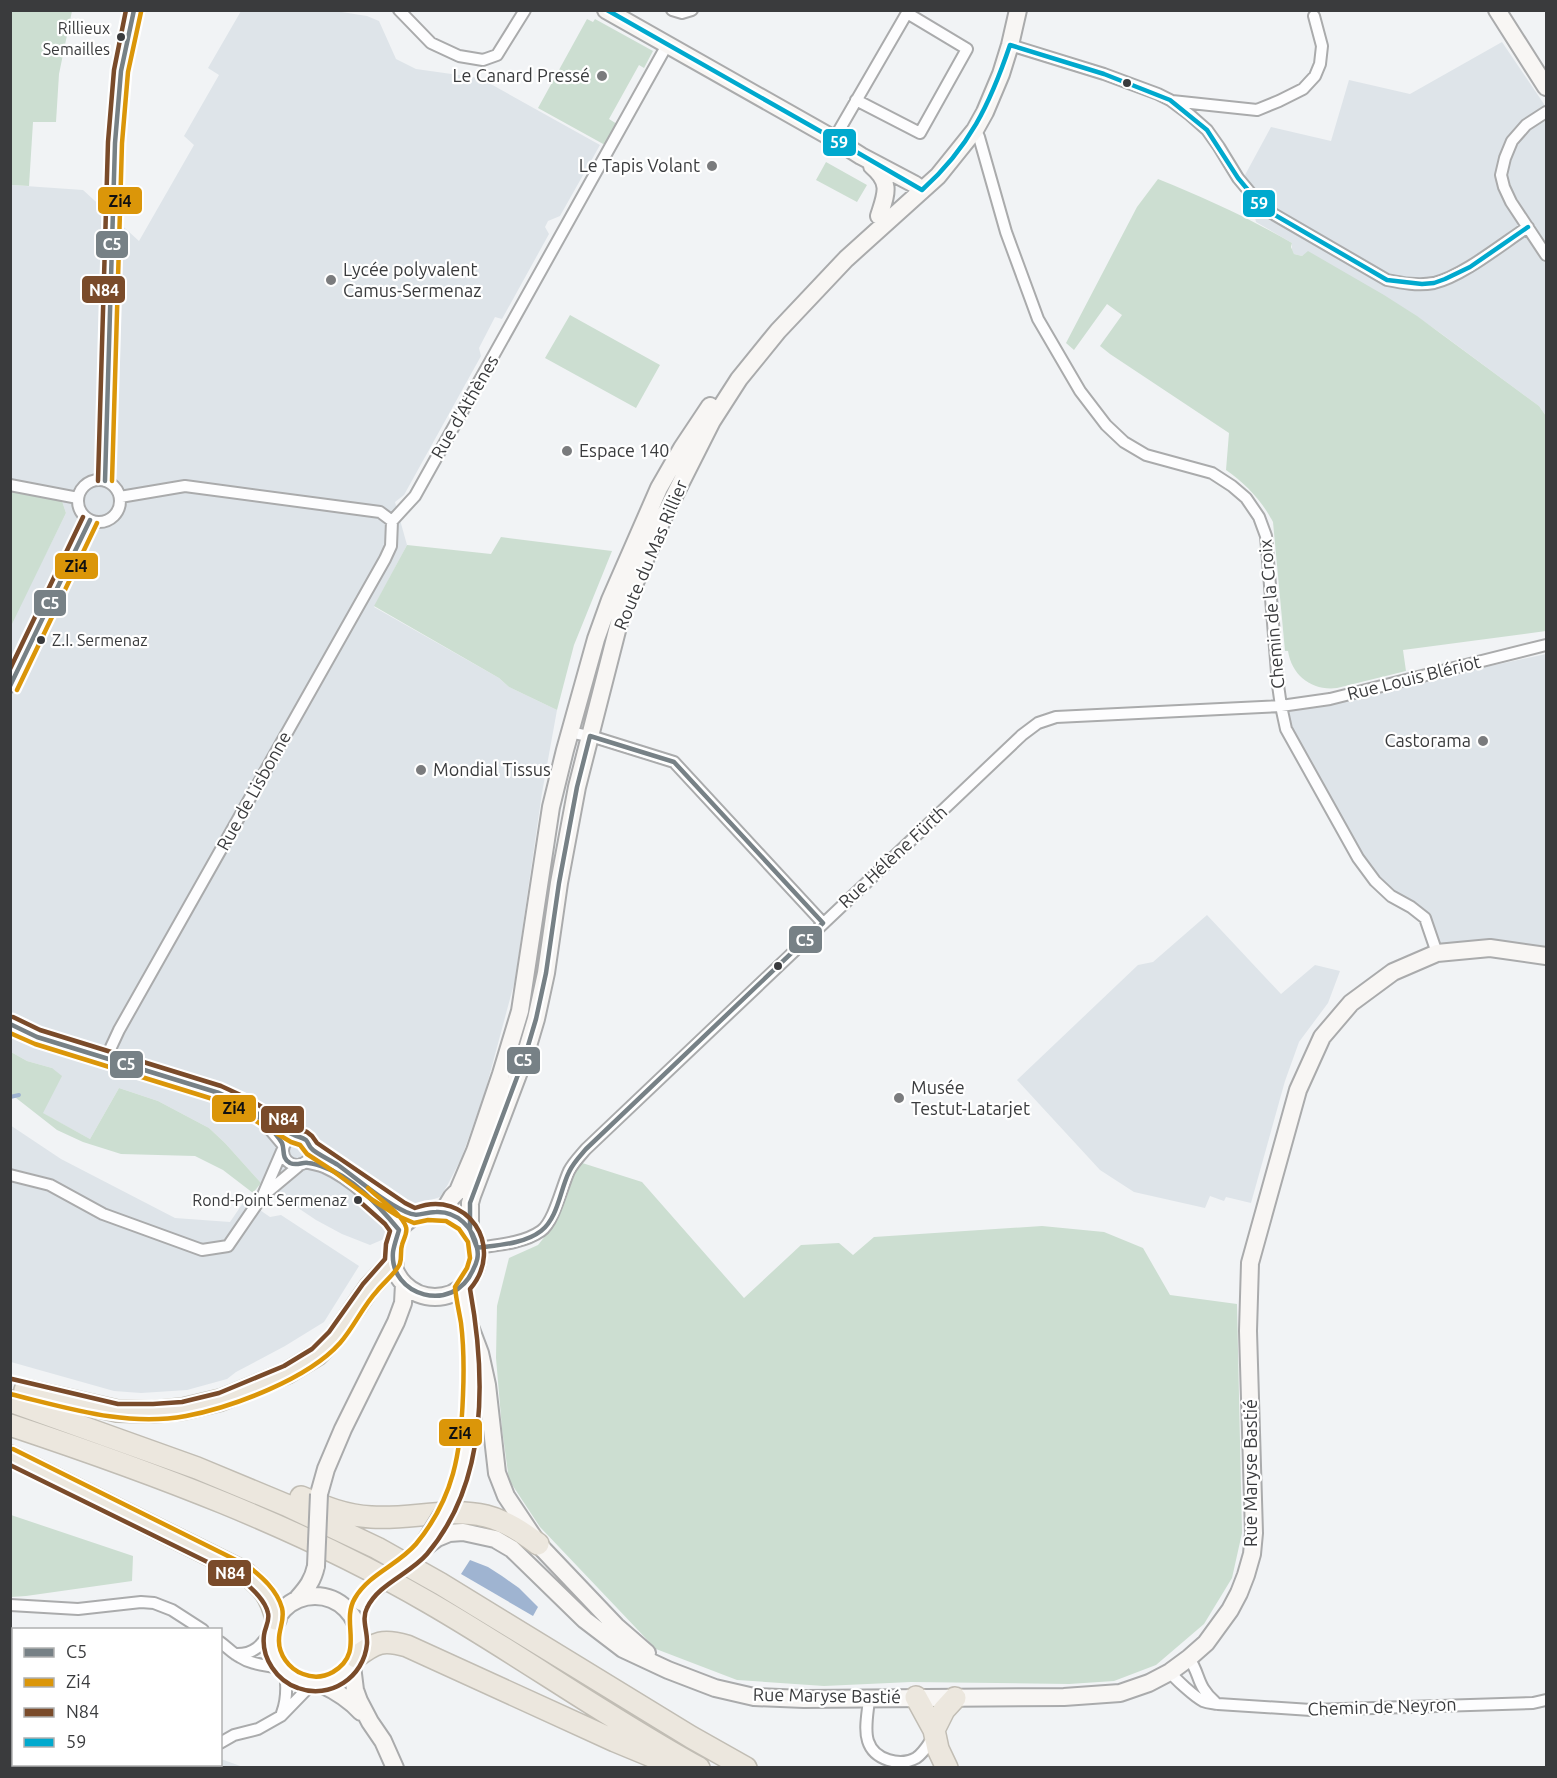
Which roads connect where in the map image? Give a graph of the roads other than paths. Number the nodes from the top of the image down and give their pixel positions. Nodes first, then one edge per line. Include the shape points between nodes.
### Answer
1 (134, 10) edge
2 (399, 10) edge
3 (525, 10) edge
4 (672, 10) edge
5 (692, 10) edge
6 (1018, 10) edge
7 (1497, 10) edge
8 (616, 13) edge
9 (1314, 16) dead end
10 (668, 45) junction
11 (1010, 45) junction
12 (1546, 87) edge
13 (856, 100) junction
14 (1170, 100) junction
15 (1546, 112) edge
16 (975, 130) junction
17 (834, 139) junction
18 (861, 156) junction
19 (918, 187) junction
20 (879, 216) junction
21 (1528, 227) junction
22 (1546, 255) edge
23 (105, 481) junction
24 (10, 485) edge
25 (78, 498) junction
26 (120, 498) junction
27 (90, 520) junction
28 (392, 521) junction
29 (1546, 645) edge
30 (10, 687) edge
31 (1281, 706) junction
32 (570, 732) junction
33 (590, 736) junction
34 (822, 923) junction
35 (1437, 953) junction
36 (1546, 956) edge
37 (10, 1024) edge
38 (106, 1058) junction
39 (243, 1104) junction
40 (295, 1136) junction
41 (283, 1148) junction
42 (311, 1148) junction
43 (304, 1163) junction
44 (10, 1174) edge
45 (263, 1195) junction
46 (443, 1212) junction
47 (415, 1216) junction
48 (399, 1230) junction
49 (470, 1230) junction
50 (477, 1248) junction
51 (393, 1262) junction
52 (404, 1284) junction
53 (462, 1287) junction
54 (469, 1324) junction
55 (15, 1392) edge
56 (10, 1425) edge
57 (10, 1456) edge
58 (538, 1544) junction
59 (420, 1550) junction
60 (298, 1598) junction
61 (10, 1605) edge
62 (356, 1620) junction
63 (274, 1624) junction
64 (201, 1628) edge
65 (222, 1644) edge
66 (235, 1654) junction
67 (1190, 1658) junction
68 (354, 1661) junction
69 (668, 1670) junction
70 (283, 1671) junction
71 (1170, 1672) junction
72 (316, 1684) junction
73 (916, 1697) junction
74 (955, 1698) junction
75 (869, 1699) junction
76 (1546, 1700) edge
77 (1218, 1704) junction
78 (281, 1716) junction
79 (370, 1722) junction
80 (934, 1733) junction
81 (222, 1742) edge
82 (395, 1767) edge
83 (679, 1767) edge
84 (699, 1767) edge
85 (746, 1767) edge
86 (947, 1767) edge

1 - 23 street via 121,70 115,129
2 - 3 street via 431,43 459,56 483,60 497,55
4 - 5 street
6 - 11 main road, Route du Mas Rillier
7 - 12 main road
8 - 10 main road
9 - 14 street via 1322,46 1320,64 1303,89 1257,110
10 - 17 main road
10 - 28 street, Rue d'Athènes via 414,495
11 - 14 street via 1113,77
11 - 16 main road, Route du Mas Rillier
13 - 13 street via 907,13 968,49 920,133
13 - 17 street
14 - 21 street via 1207,130 1263,208 1387,280 1422,284 1455,275
15 - 21 street via 1526,125 1512,141 1501,175 1503,187
16 - 19 main road, Route du Mas Rillier
16 - 31 street, Chemin de la Croix via 1038,319 1080,392 1124,442 1146,455 1212,473 1246,498 1259,517 1266,536
17 - 18 main road
18 - 19 main road
18 - 20 main road via 885,181
19 - 20 main road, Route du Mas Rillier
19 - 33 main road, Route du Mas Rillier via 778,331 739,379 712,421 663,518 621,615
20 - 32 main road, Route du Mas Rillier via 745,355 682,448 659,488 610,600
21 - 22 street
23 - 25 street via 85,485
23 - 26 street via 115,487
24 - 25 street
25 - 27 street via 81,511
26 - 27 street via 112,518
26 - 28 street via 185,486 380,512
27 - 30 street
28 - 38 street, Rue de Lisbonne via 392,546
29 - 31 street, Rue Louis Blériot via 1330,699
31 - 34 street, Rue Hélène Fürth via 1056,717 1038,723
31 - 35 street, Chemin de la Croix via 1286,729 1358,858 1391,896 1425,918
32 - 33 street
32 - 46 main road, Route du Mas Rillier via 551,807 520,1011 475,1151 458,1191
33 - 34 street via 674,762
33 - 49 main road, Route du Mas Rillier via 577,787 536,1019 472,1196
34 - 50 street, Rue Hélène Fürth via 586,1149 570,1169 543,1230 527,1238
35 - 36 main road, Rue Maryse Bastié via 1490,948
35 - 67 main road, Rue Maryse Bastié via 1393,972 1351,1003 1322,1037 1298,1090 1250,1263 1252,1554 1230,1610
37 - 38 street via 37,1037
38 - 39 street
39 - 40 street
39 - 41 street via 258,1116
40 - 41 street
40 - 42 street via 303,1138
41 - 43 street via 284,1158 290,1164
41 - 45 street
42 - 43 street
42 - 47 street via 400,1210
43 - 45 street
43 - 48 street via 323,1167 342,1178
44 - 45 street via 50,1185 103,1214 202,1250 228,1246
46 - 47 main road
46 - 49 main road via 454,1215
47 - 48 main road
48 - 51 main road via 394,1240
49 - 50 main road
50 - 53 main road via 475,1270
51 - 52 main road
51 - 55 highway via 317,1355 288,1373 221,1400 183,1409 117,1411
52 - 53 main road via 414,1292 438,1297
52 - 60 main road, bridge via 403,1303 326,1469 319,1494 314,1577
53 - 54 main road
54 - 58 main road, Rue Maryse Bastié via 487,1385 496,1473 506,1496
54 - 59 main road, bridge via 471,1383 464,1467 453,1499
55 - 58 highway via 204,1456 332,1510 387,1518 454,1513 486,1516 510,1525
55 - 85 highway via 286,1505 377,1548
56 - 84 highway via 227,1504 355,1563 428,1602
57 - 63 highway via 243,1572 268,1596
58 - 69 main road, Rue Maryse Bastié via 616,1626
59 - 62 main road, bridge via 370,1592 361,1602
59 - 69 main road, Rue Maryse Bastié via 449,1533 495,1539 512,1548 594,1627 623,1649
60 - 62 main road via 322,1595 347,1608
60 - 63 main road
61 - 64 street via 78,1608 154,1603
62 - 68 main road via 360,1645
63 - 66 street via 260,1646 248,1653
63 - 70 main road via 272,1650
65 - 66 street
66 - 70 street
67 - 71 main road, Rue Maryse Bastié
67 - 77 street via 1199,1684
68 - 72 main road via 338,1678
68 - 79 main road via 354,1690
68 - 83 highway via 380,1642 407,1646
69 - 75 main road, Rue Maryse Bastié via 715,1688 754,1697
70 - 72 main road via 302,1682
70 - 78 street via 287,1686
71 - 74 main road, Rue Maryse Bastié via 1120,1693
71 - 77 street, Chemin de Neyron via 1204,1702
72 - 78 street
72 - 79 main road via 337,1692
73 - 74 main road, Rue Maryse Bastié
73 - 75 main road, Rue Maryse Bastié
73 - 80 highway
74 - 80 highway via 944,1710
75 - 80 street via 868,1742 876,1754 901,1762 916,1758
76 - 77 street, Chemin de Neyron via 1311,1710
78 - 81 street
79 - 82 main road
80 - 86 highway

